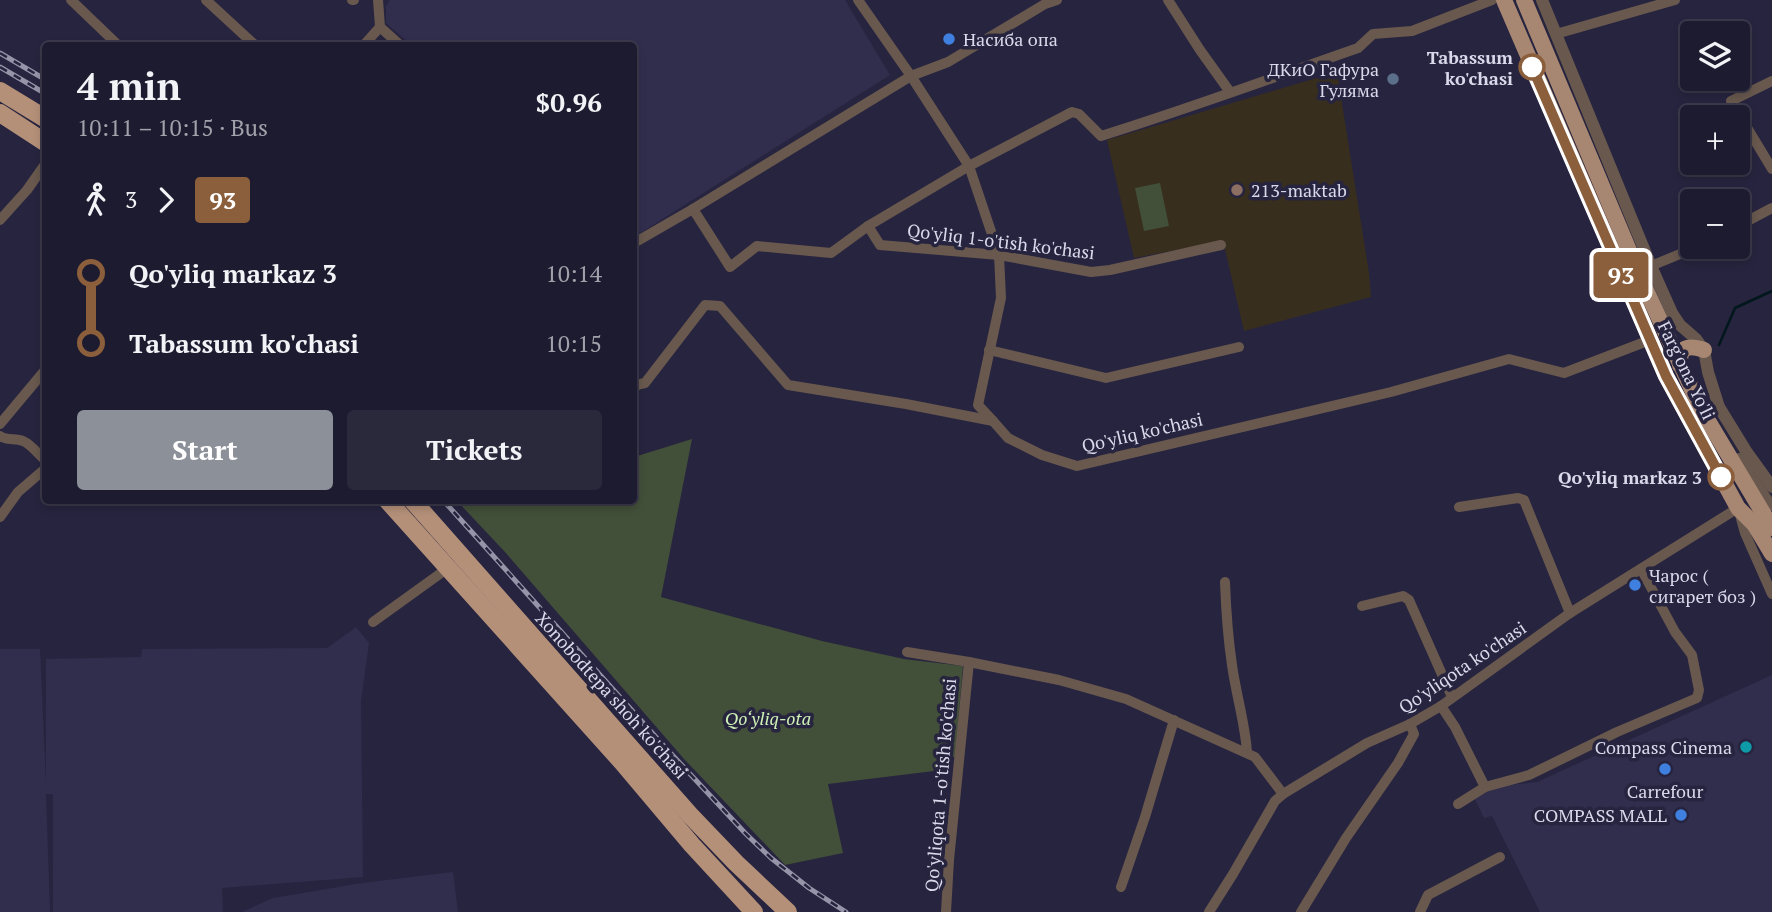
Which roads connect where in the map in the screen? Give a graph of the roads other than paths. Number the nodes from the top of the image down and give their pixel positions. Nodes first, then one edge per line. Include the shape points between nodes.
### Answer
1 (71, 0) edge
2 (378, 0) edge
3 (858, 0) edge
4 (1056, 0) edge
5 (1168, 0) edge
6 (1492, 0) edge
7 (1504, 0) edge
8 (1524, 0) edge
9 (1542, 0) edge
10 (1675, 0) edge
11 (207, 1) edge
12 (380, 27) junction
13 (1556, 34) junction
14 (115, 42) edge
15 (252, 42) edge
16 (367, 42) edge
17 (397, 42) edge
18 (911, 76) junction
19 (1772, 81) edge
20 (0, 91) edge
21 (1230, 92) junction
22 (0, 113) edge
23 (42, 117) edge
24 (42, 140) edge
25 (969, 166) junction
26 (42, 169) edge
27 (1772, 169) edge
28 (1772, 208) edge
29 (693, 209) junction
30 (0, 220) edge
31 (1750, 220) edge
32 (868, 226) junction
33 (637, 241) edge
34 (1221, 245) dead end
35 (1680, 254) edge
36 (999, 255) junction
37 (1651, 266) junction
38 (1650, 340) junction
39 (1239, 347) dead end
40 (989, 350) junction
41 (1703, 350) junction
42 (1681, 365) junction
43 (42, 374) edge
44 (637, 386) edge
45 (1701, 409) junction
46 (993, 421) junction
47 (0, 424) edge
48 (0, 436) edge
49 (42, 457) edge
50 (42, 471) edge
51 (1772, 487) edge
52 (391, 504) edge
53 (415, 504) edge
54 (1772, 506) edge
55 (1459, 507) dead end
56 (1738, 508) junction
57 (0, 517) edge
58 (1772, 528) edge
59 (1772, 554) edge
60 (455, 563) junction
61 (1641, 569) junction
62 (1225, 582) dead end
63 (1772, 594) edge
64 (1362, 606) dead end
65 (1570, 613) junction
66 (373, 622) dead end
67 (906, 652) dead end
68 (969, 662) junction
69 (1452, 697) junction
70 (1441, 706) junction
71 (1174, 720) junction
72 (1410, 724) junction
73 (1247, 752) junction
74 (1485, 787) junction
75 (1283, 794) junction
76 (1458, 804) dead end
77 (1500, 857) dead end
78 (1121, 887) dead end
79 (754, 912) edge
80 (788, 912) edge
81 (946, 912) edge
82 (1209, 912) edge
83 (1301, 912) edge
84 (1419, 912) edge

1 - 14 street
2 - 12 street
3 - 18 street
4 - 18 street via 948,62
5 - 21 street
6 - 21 street via 1412,30 1373,34 1358,48
7 - 38 main road, Farg'ona Yo'li
8 - 42 main road, Farg'ona Yo'li
9 - 13 street
10 - 13 street
11 - 15 street
12 - 16 street
12 - 17 street
13 - 37 street
18 - 25 street
18 - 29 street
19 - 27 street via 1731,101
20 - 23 highway
21 - 25 street via 1101,136 1072,112
22 - 24 highway
25 - 32 street
25 - 36 street
26 - 30 street
28 - 31 street
29 - 32 street via 730,267 757,246 831,253
29 - 33 street
32 - 36 street, Qo'yliq 1-o'tish ko'chasi via 880,245
34 - 36 street, Qo'yliq 1-o'tish ko'chasi via 1091,272
35 - 37 street
36 - 40 street via 1001,298
37 - 41 street via 1676,320
38 - 46 street, Qo'yliq ko'chasi via 1564,373 1509,359 1391,392 1077,466 1007,438
38 - 56 main road, Farg'ona Yo'li
39 - 40 street via 1106,377
40 - 46 street via 978,405
41 - 42 main road via 1684,349
41 - 51 street via 1719,407
42 - 45 main road, Farg'ona Yo'li
43 - 47 street
44 - 46 street via 645,383 705,305 720,306 788,385
45 - 54 street
45 - 58 main road, Farg'ona Yo'li
48 - 49 street via 27,443
50 - 57 street via 18,492
52 - 60 highway, Xonobodtepa shoh ko'chasi
53 - 60 highway, Xonobodtepa shoh ko'chasi
55 - 65 street via 1524,500
56 - 59 main road, Farg'ona Yo'li
56 - 61 street, Qo'yliqota ko'chasi
56 - 63 street
60 - 66 street
60 - 79 highway, Xonobodtepa shoh ko'chasi
60 - 80 highway, Xonobodtepa shoh ko'chasi via 736,863
61 - 65 street, Qo'yliqota ko'chasi
61 - 74 street via 1692,655 1697,698 1529,775
62 - 73 street via 1227,628
64 - 69 street via 1403,596 1409,600
65 - 69 street, Qo'yliqota ko'chasi
67 - 68 street, Qo'yliqota 1-o'tish ko'chasi
68 - 71 street, Qo'yliqota 1-o'tish ko'chasi via 1100,691
68 - 81 street, Qo'yliqota 1-o'tish ko'chasi
69 - 70 street, Qo'yliqota ko'chasi
70 - 72 street, Qo'yliqota ko'chasi
70 - 74 street
71 - 73 street, Qo'yliqota 1-o'tish ko'chasi
71 - 78 street
72 - 75 street, Qo'yliqota ko'chasi via 1367,743
72 - 83 street via 1414,734 1398,763
73 - 75 street, Qo'yliqota 1-o'tish ko'chasi via 1262,764
74 - 76 street
75 - 82 street, Qo'yliqota ko'chasi
77 - 84 street via 1428,895

